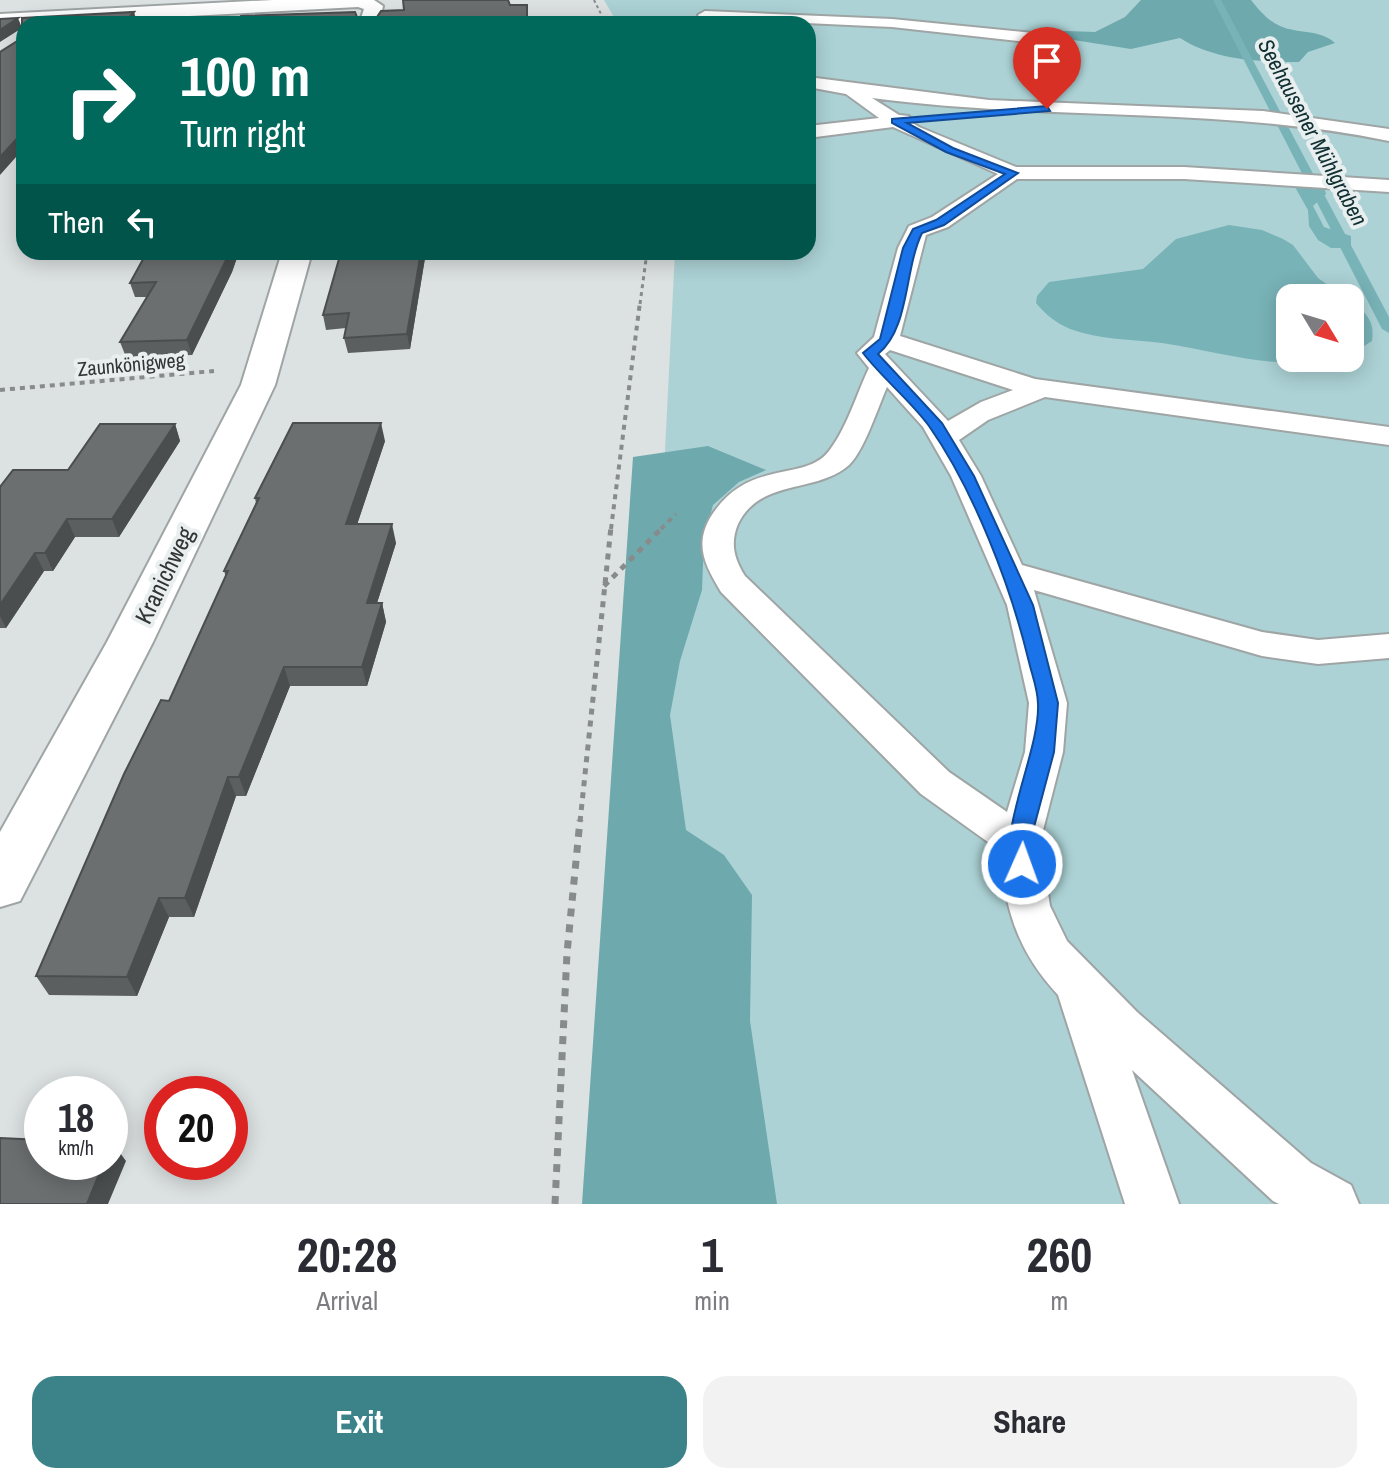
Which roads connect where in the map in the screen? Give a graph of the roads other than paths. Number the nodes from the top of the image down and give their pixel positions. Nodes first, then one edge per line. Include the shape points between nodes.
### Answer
1 (368, 1) edge
2 (705, 15) dead end
3 (124, 16) edge
4 (728, 16) edge
5 (816, 20) edge
6 (1063, 41) dead end
7 (816, 83) edge
8 (844, 87) junction
9 (1031, 107) junction
10 (896, 121) junction
11 (816, 131) edge
12 (1389, 135) edge
13 (1013, 173) junction
14 (1389, 186) edge
15 (295, 260) edge
16 (885, 353) junction
17 (1045, 388) junction
18 (1389, 436) edge
19 (944, 438) junction
20 (1009, 572) junction
21 (1389, 646) edge
22 (1019, 842) junction
23 (0, 884) edge
24 (1079, 985) junction
25 (1311, 1197) edge
26 (1152, 1204) edge

1 - 3 street
2 - 4 lane
5 - 6 lane
7 - 8 lane
8 - 9 lane
8 - 10 lane
9 - 10 lane
9 - 12 lane via 1310,119
10 - 11 lane
10 - 13 lane via 950,150
13 - 14 lane via 1184,173
13 - 16 lane via 940,222 917,231
15 - 23 street, Kranichweg via 265,366 130,642
16 - 17 lane
16 - 19 lane
16 - 22 lane via 841,457 830,468 754,488 728,511 716,537 717,558 733,584 935,783
17 - 18 lane
17 - 19 lane via 990,406
19 - 20 lane
20 - 21 lane via 1262,644 1318,652
20 - 22 lane via 1024,605 1048,703 1044,752
22 - 24 lane via 1028,906 1051,955
24 - 25 lane via 1120,1028
24 - 26 lane

